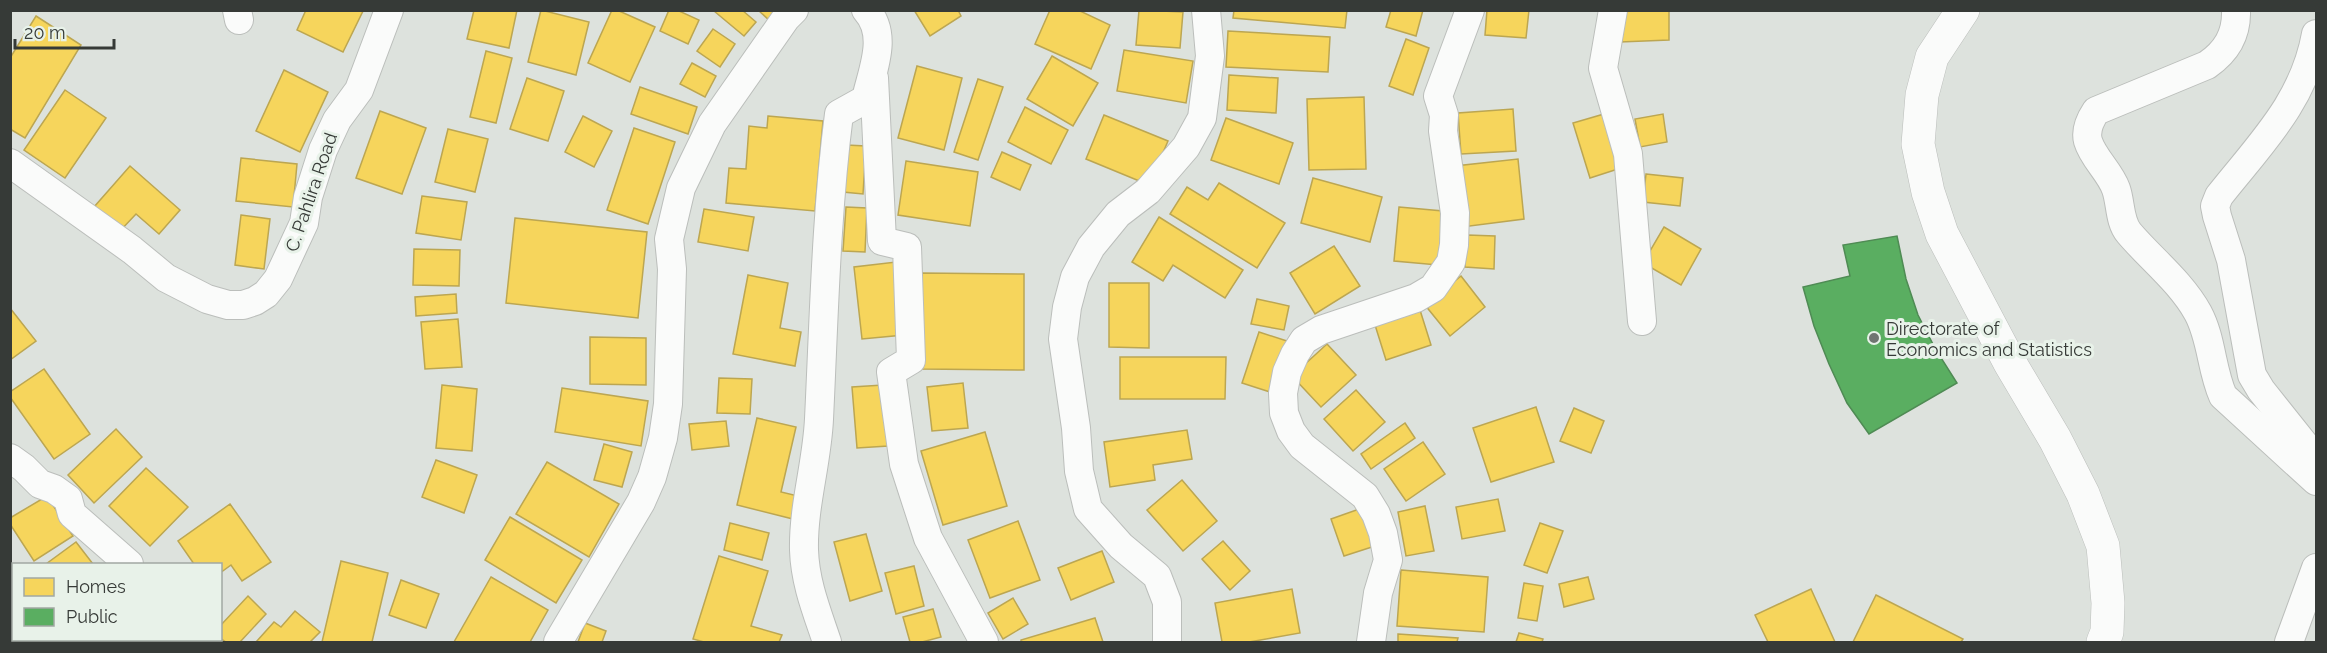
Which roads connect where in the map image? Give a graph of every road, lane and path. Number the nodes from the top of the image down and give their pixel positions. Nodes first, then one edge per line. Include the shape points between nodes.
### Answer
1 (389, 10) edge
2 (795, 10) edge
3 (866, 10) edge
4 (1206, 10) edge
5 (1470, 10) edge
6 (1613, 10) edge
7 (1963, 10) edge
8 (2236, 10) edge
9 (2316, 34) edge
10 (873, 66) junction
11 (10, 163) edge
12 (1642, 321) dead end
13 (10, 458) edge
14 (2316, 459) edge
15 (2316, 481) edge
16 (128, 563) edge
17 (2316, 568) edge
18 (558, 642) edge
19 (827, 642) edge
20 (984, 642) edge
21 (1167, 642) edge
22 (1371, 642) edge
23 (2103, 642) edge
24 (2289, 642) edge

1 - 11 street, C. Pahlira Road via 358,90 337,120 323,150 304,223 278,279 255,301 228,305 166,278
2 - 18 street via 712,124 681,188 669,238 672,269 668,404 663,438 641,502
3 - 10 street via 875,24 879,44
4 - 21 street via 1210,56 1202,118 1186,147 1148,191 1118,214 1091,248 1075,277 1063,339 1079,471 1088,509 1121,546 1157,576 1167,602
5 - 22 street via 1438,96 1444,115 1455,213 1451,262 1433,288 1416,298 1321,330 1304,340 1287,372 1283,393 1284,412 1302,446 1365,496 1383,533 1388,560 1378,593
6 - 12 street via 1603,68 1628,154
7 - 23 street via 1932,57 1922,95 1918,144 1928,192 1942,234 2083,494 2103,546 2108,603
8 - 15 street via 2231,40 2217,58 2096,111 2090,120 2088,141 2116,187 2127,231 2198,312 2223,396
9 - 14 street via 2306,75 2286,111 2219,196 2216,206 2231,260 2252,375
10 - 19 street via 866,99 839,114 830,190 819,423 804,550 815,610
10 - 20 street via 882,241 907,247 911,360 891,372 904,464 928,538
13 - 16 street via 40,484 68,499 72,514
17 - 24 street

